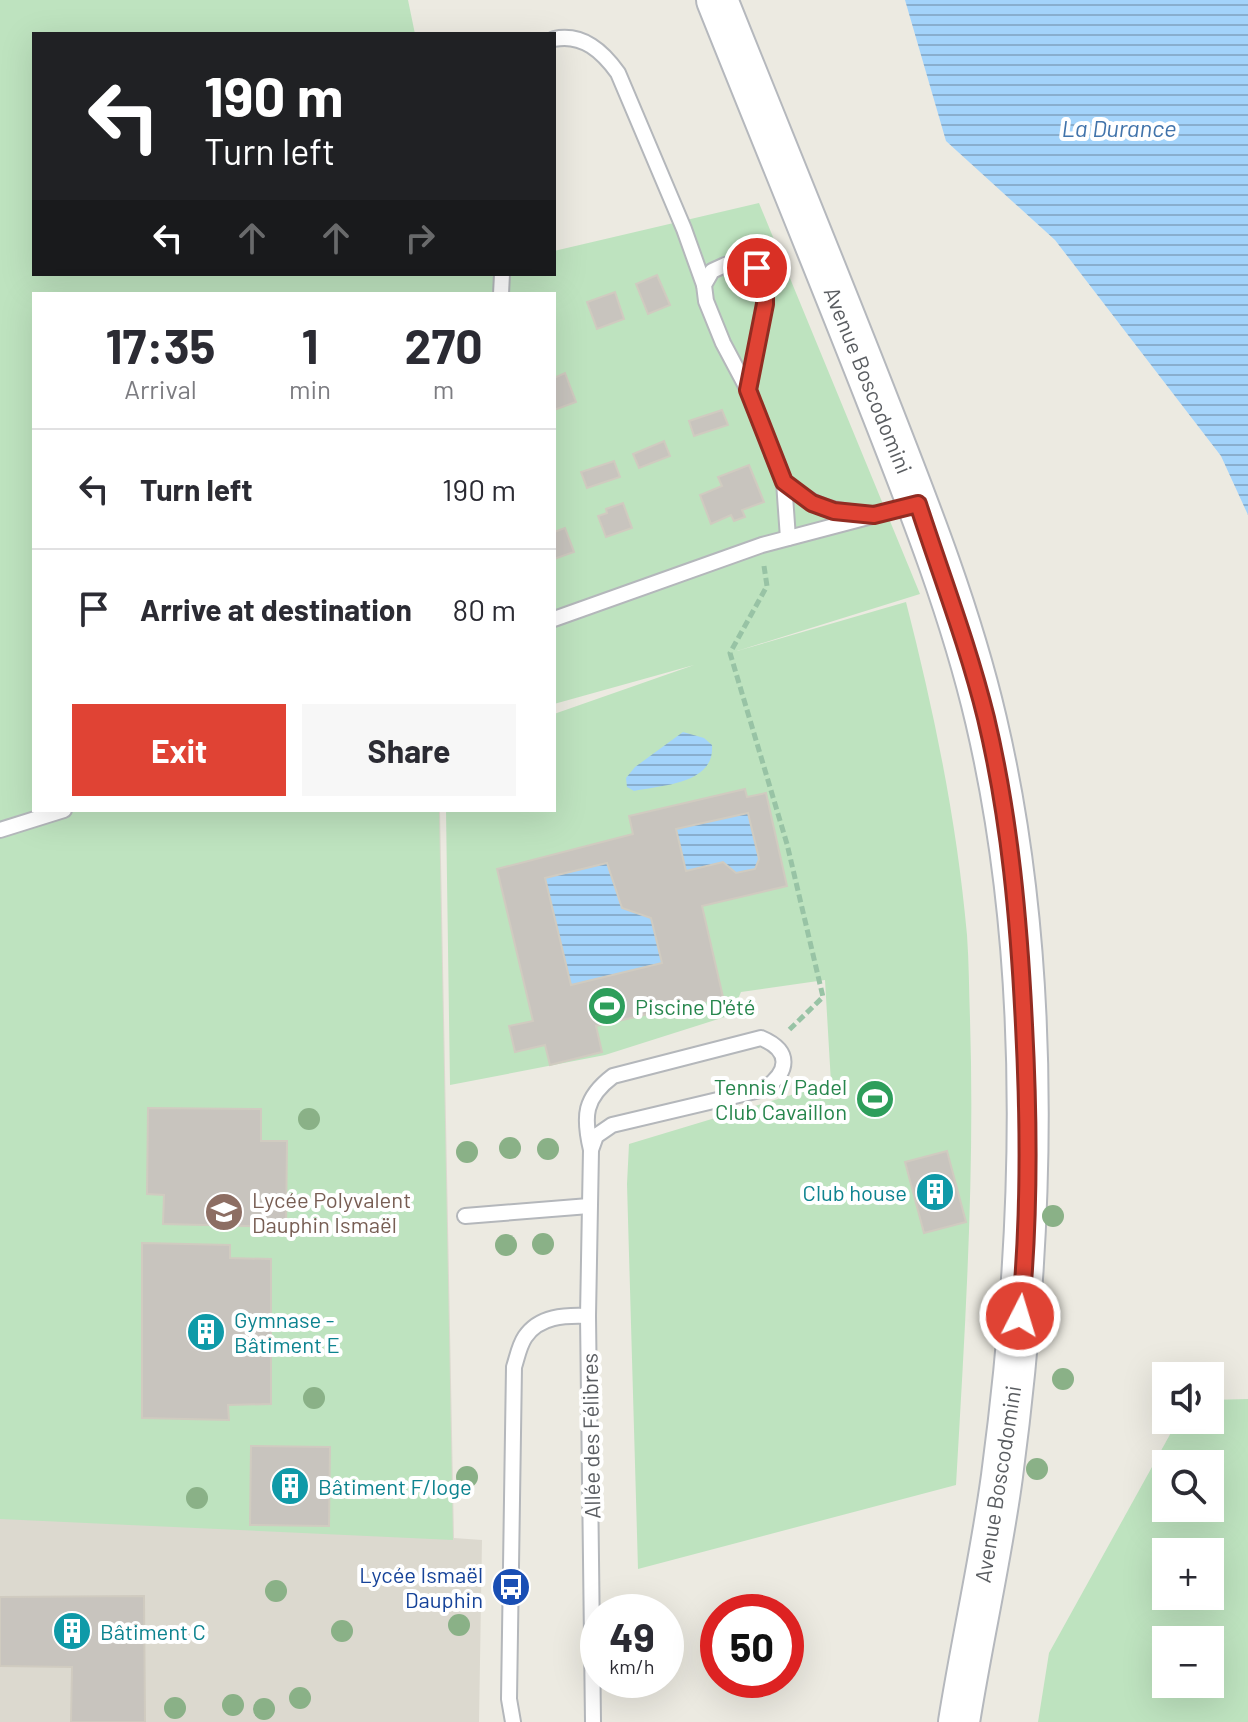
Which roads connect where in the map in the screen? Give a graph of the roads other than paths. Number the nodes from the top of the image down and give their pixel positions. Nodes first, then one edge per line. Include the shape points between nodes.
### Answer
1 (717, 0) edge
2 (556, 39) edge
3 (704, 285) junction
4 (748, 390) junction
5 (784, 482) junction
6 (918, 504) junction
7 (874, 515) junction
8 (788, 538) junction
9 (556, 618) edge
10 (58, 812) edge
11 (0, 830) edge
12 (591, 1150) junction
13 (589, 1206) junction
14 (465, 1216) dead end
15 (588, 1316) junction
16 (513, 1722) edge
17 (593, 1722) edge
18 (959, 1722) edge

1 - 6 main road, Avenue Boscodomini
2 - 3 lane via 588,43 618,73
3 - 4 lane via 723,343
3 - 4 lane via 712,271 746,261 757,268 765,286
4 - 5 lane
5 - 7 lane via 812,503
5 - 8 lane
6 - 7 lane
6 - 18 main road, Avenue Boscodomini via 961,631 1001,794 1027,1074 1027,1202 1013,1390
7 - 8 lane
8 - 9 lane
10 - 11 lane
12 - 12 lane, Allée des Félibres via 596,1136 612,1125 764,1089 779,1079 782,1056 773,1043 748,1039 613,1076 596,1089 587,1110
12 - 13 lane, Allée des Félibres
13 - 14 lane
13 - 15 lane, Allée des Félibres
15 - 16 lane via 547,1319 525,1337 514,1367 509,1699
15 - 17 lane, Allée des Félibres

